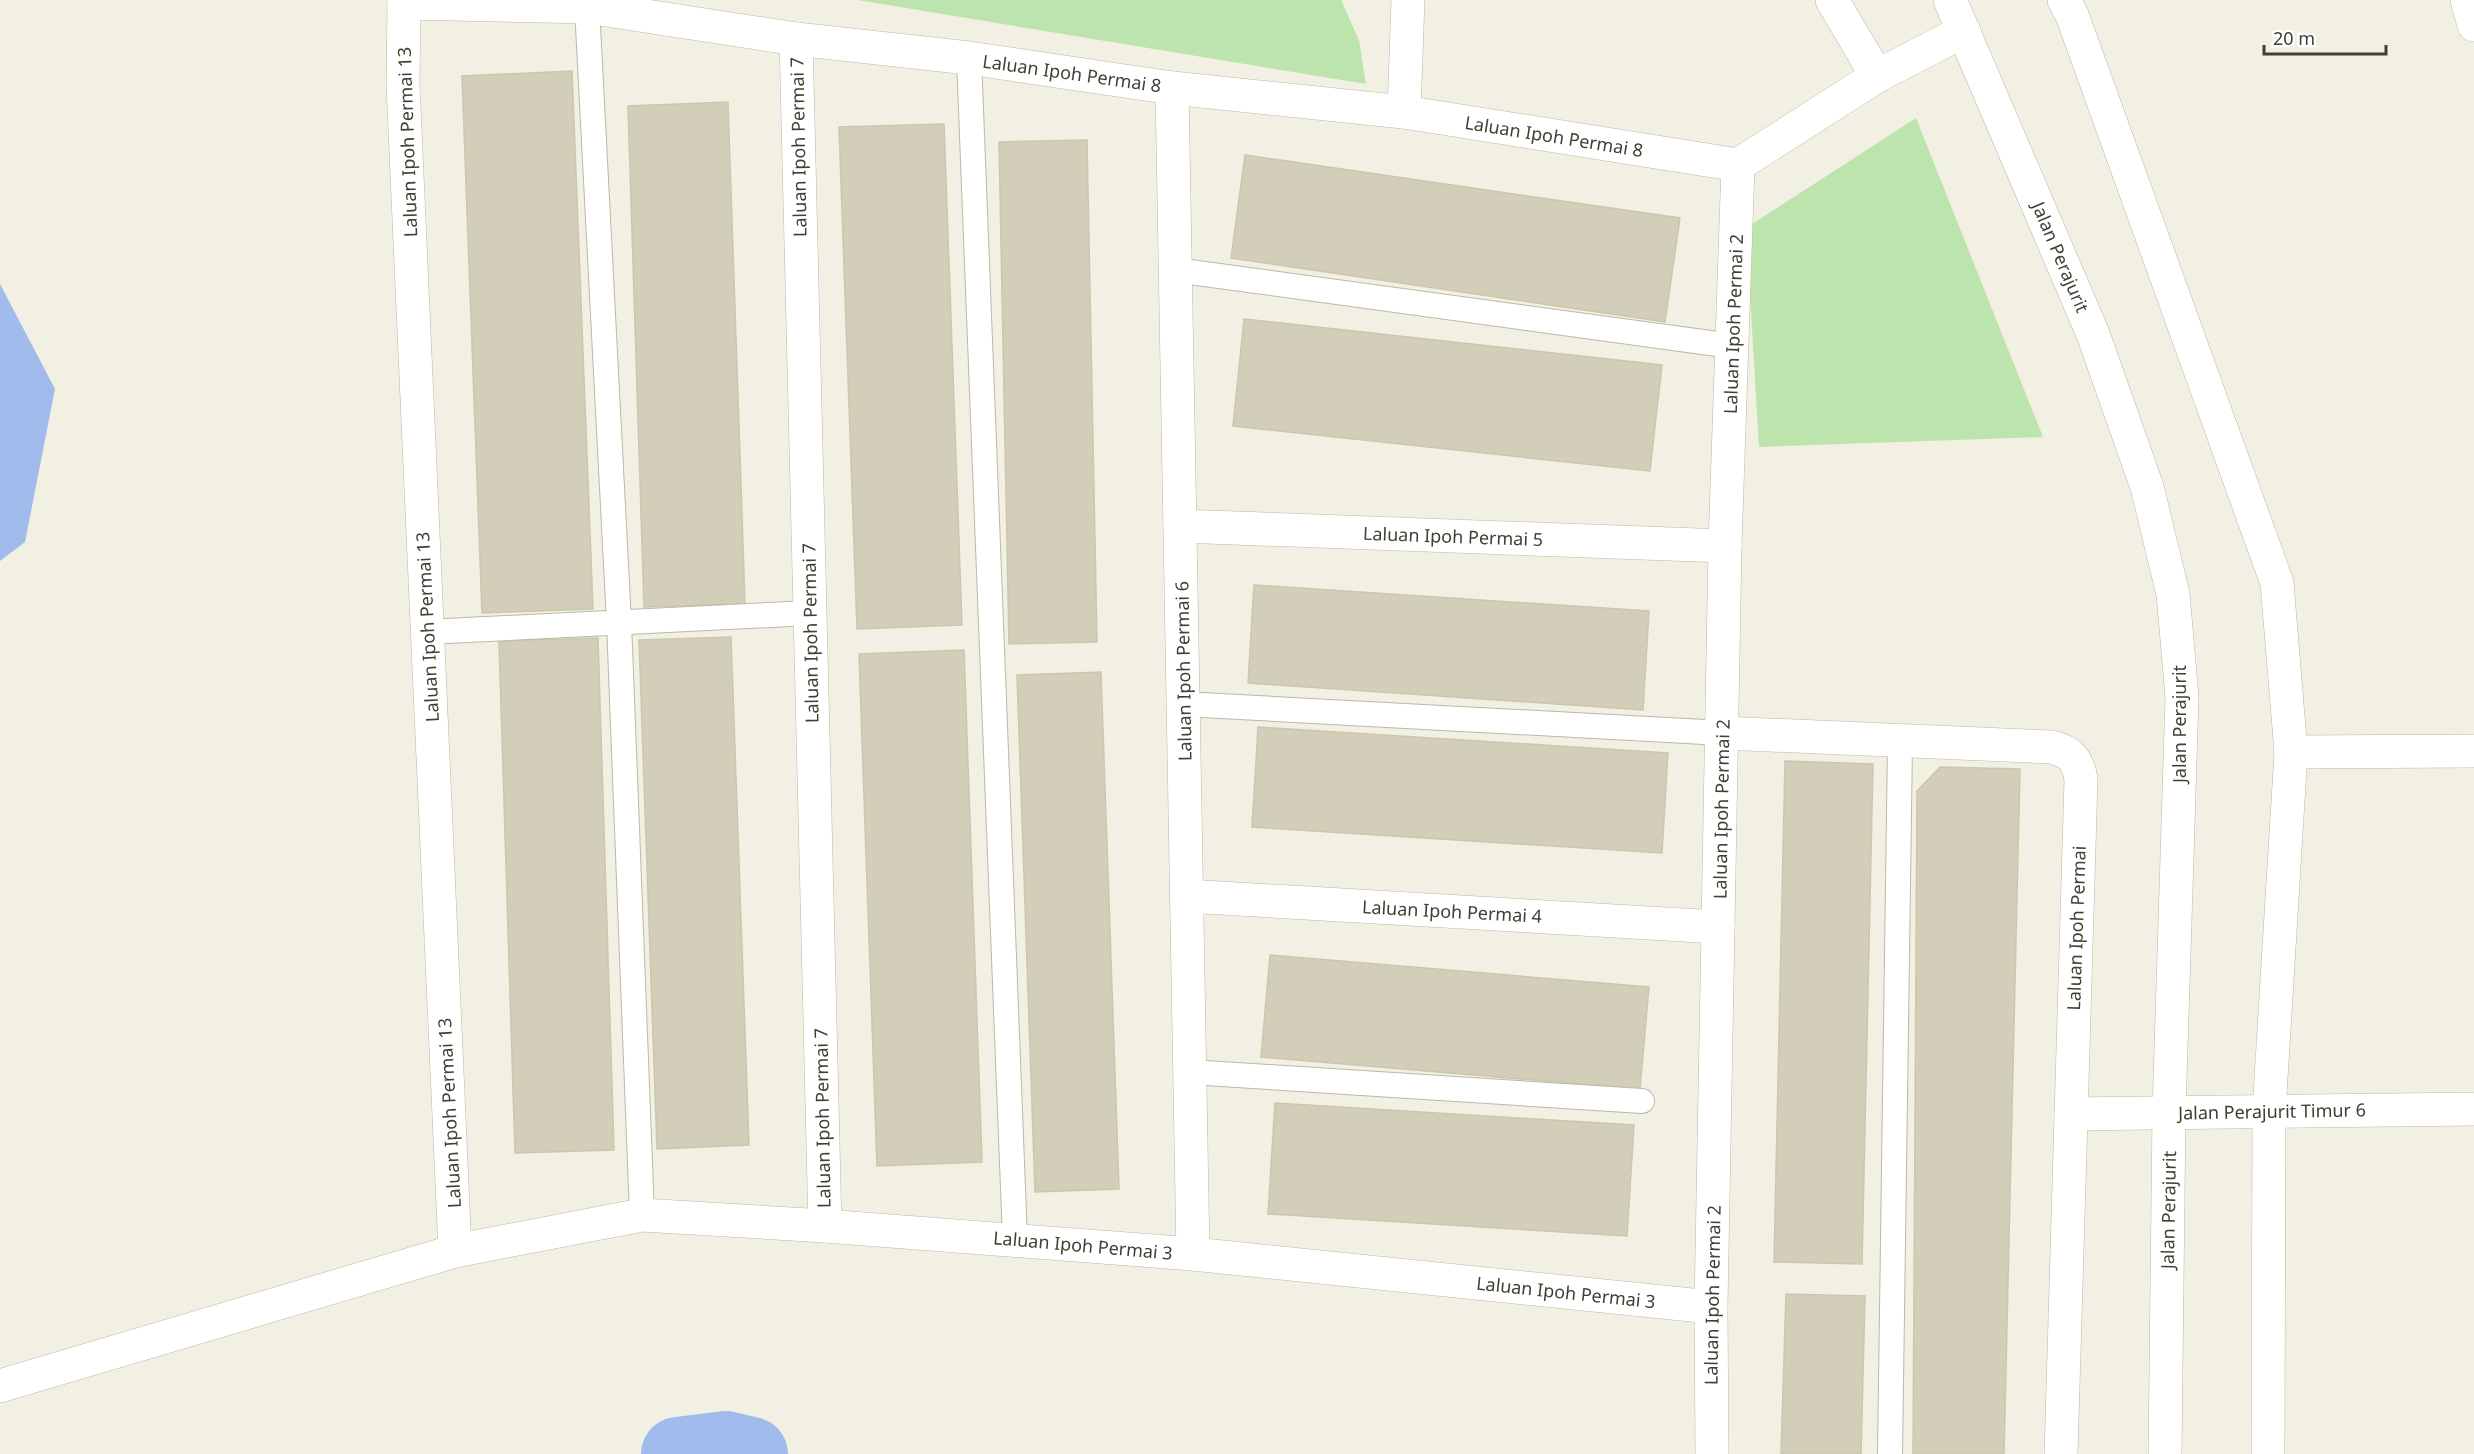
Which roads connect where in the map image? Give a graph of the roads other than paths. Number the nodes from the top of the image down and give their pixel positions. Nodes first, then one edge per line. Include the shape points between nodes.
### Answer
1 (1408, 0) edge
2 (1832, 0) edge
3 (1950, 0) edge
4 (2064, 0) edge
5 (2467, 0) edge
6 (404, 2) edge
7 (587, 6) junction
8 (2474, 25) edge
9 (1964, 31) junction
10 (796, 39) junction
11 (969, 58) junction
12 (1877, 76) junction
13 (1172, 88) junction
14 (1404, 112) junction
15 (1738, 165) junction
16 (1175, 270) junction
17 (1732, 346) junction
18 (1180, 526) junction
19 (1725, 546) junction
20 (810, 613) junction
21 (619, 622) junction
22 (427, 632) junction
23 (1183, 704) junction
24 (1723, 733) junction
25 (1900, 742) junction
26 (2474, 751) edge
27 (2290, 752) junction
28 (1186, 896) junction
29 (1718, 927) junction
30 (1190, 1072) junction
31 (1642, 1101) dead end
32 (2474, 1109) edge
33 (2269, 1111) junction
34 (2071, 1113) junction
35 (2169, 1113) junction
36 (642, 1215) junction
37 (825, 1226) junction
38 (1015, 1240) junction
39 (455, 1251) junction
40 (1193, 1254) junction
41 (1711, 1307) junction
42 (0, 1386) edge
43 (1712, 1454) edge
44 (1890, 1454) edge
45 (2061, 1454) edge
46 (2165, 1454) edge
47 (2268, 1454) edge

1 - 14 street
2 - 12 street
3 - 9 street, Jalan Perajurit
4 - 27 street via 2277,583
5 - 8 street
6 - 7 street, Laluan Ipoh Permai 8
6 - 22 street, Laluan Ipoh Permai 13 via 403,85
7 - 10 street, Laluan Ipoh Permai 8
7 - 21 lane
9 - 12 street
9 - 35 street, Jalan Perajurit via 2093,334 2147,487 2173,594 2182,698
10 - 11 street, Laluan Ipoh Permai 8
10 - 20 street, Laluan Ipoh Permai 7
11 - 13 street, Laluan Ipoh Permai 8
11 - 38 lane
12 - 15 street
13 - 14 street, Laluan Ipoh Permai 8
13 - 16 street, Laluan Ipoh Permai 6
14 - 15 street, Laluan Ipoh Permai 8
15 - 17 street, Laluan Ipoh Permai 2
16 - 17 lane
16 - 18 street, Laluan Ipoh Permai 6
17 - 19 street, Laluan Ipoh Permai 2
18 - 19 street, Laluan Ipoh Permai 5
18 - 23 street, Laluan Ipoh Permai 6
19 - 24 street, Laluan Ipoh Permai 2
20 - 21 lane
20 - 37 street, Laluan Ipoh Permai 7
21 - 22 lane
21 - 36 lane
22 - 39 street, Laluan Ipoh Permai 13
23 - 24 lane
23 - 28 street, Laluan Ipoh Permai 6
24 - 25 street, Laluan Ipoh Permai
24 - 29 street, Laluan Ipoh Permai 2
25 - 34 street, Laluan Ipoh Permai via 2051,747 2073,757 2079,767
25 - 44 lane
26 - 27 street
27 - 33 street
28 - 29 street, Laluan Ipoh Permai 4
28 - 30 street, Laluan Ipoh Permai 6
29 - 41 street, Laluan Ipoh Permai 2
30 - 31 lane
30 - 40 street, Laluan Ipoh Permai 6
32 - 33 street, Jalan Perajurit Timur 6
33 - 35 street, Jalan Perajurit Timur 6
33 - 47 street
34 - 35 street, Jalan Perajurit Timur 6
34 - 45 street, Laluan Ipoh Permai
35 - 46 street, Jalan Perajurit
36 - 37 street, Laluan Ipoh Permai 3
36 - 39 street, Laluan Ipoh Permai 3
37 - 38 street, Laluan Ipoh Permai 3
38 - 40 street, Laluan Ipoh Permai 3
39 - 42 street, Laluan Ipoh Permai 3
40 - 41 street, Laluan Ipoh Permai 3
41 - 43 street, Laluan Ipoh Permai 2

